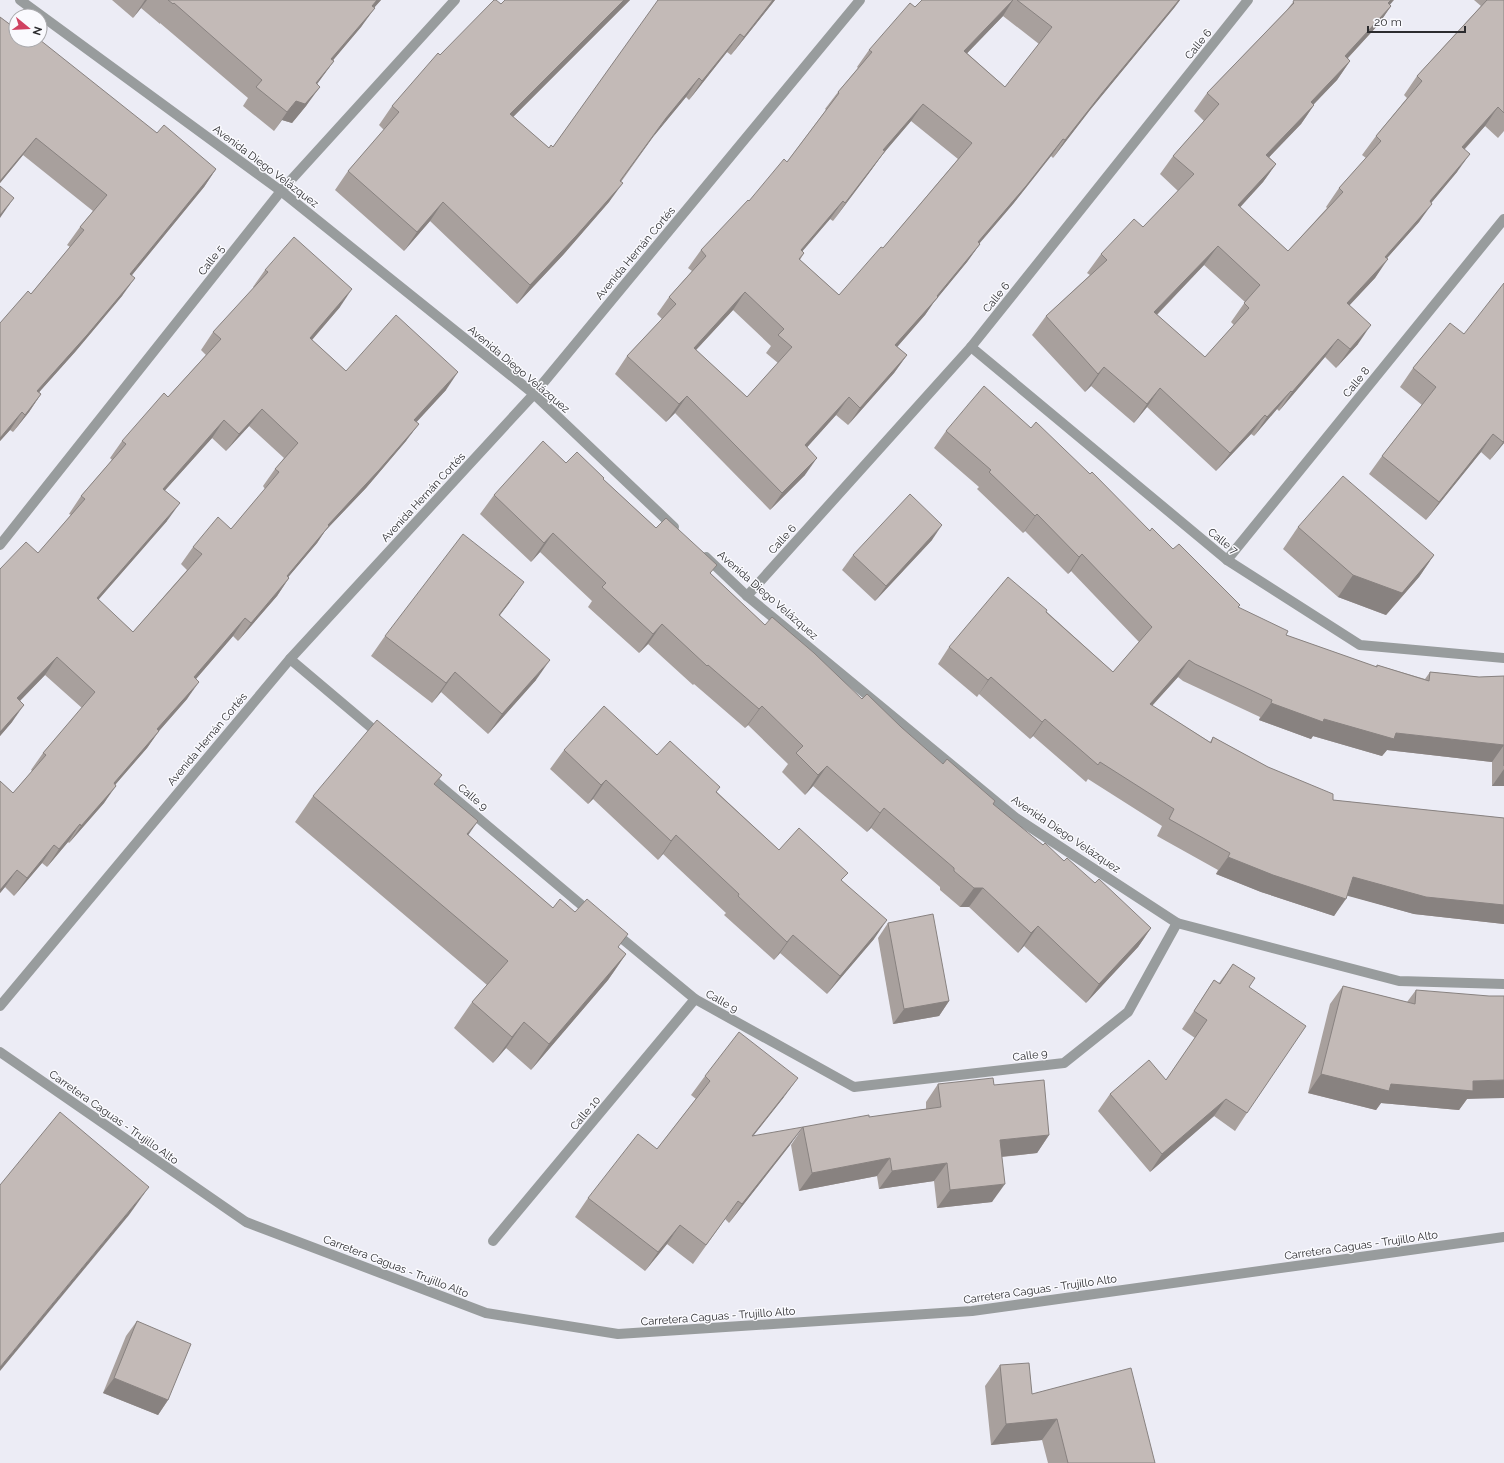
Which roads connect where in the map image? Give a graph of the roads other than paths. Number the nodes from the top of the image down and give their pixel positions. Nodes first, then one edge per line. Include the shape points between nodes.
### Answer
1 (20, 0) edge
2 (455, 0) edge
3 (860, 0) edge
4 (1248, 0) edge
5 (281, 191) junction
6 (1504, 219) edge
7 (971, 347) junction
8 (534, 394) junction
9 (683, 536) edge
10 (0, 546) edge
11 (701, 552) edge
12 (1227, 560) junction
13 (747, 596) junction
14 (1504, 658) edge
15 (290, 659) junction
16 (386, 741) edge
17 (417, 766) edge
18 (1177, 923) junction
19 (1504, 984) edge
20 (695, 999) junction
21 (0, 1006) edge
22 (0, 1052) edge
23 (1504, 1237) edge
24 (493, 1241) dead end

1 - 5 street, Avenida Diego Velázquez
2 - 5 street, Calle 5
3 - 8 street, Avenida Hernán Cortés
4 - 7 street, Calle 6
5 - 8 street, Avenida Diego Velázquez
5 - 10 street, Calle 5
6 - 12 street, Calle 8
7 - 12 street, Calle 7
7 - 13 street, Calle 6
8 - 9 street, Avenida Diego Velázquez
8 - 15 street, Avenida Hernán Cortés
11 - 13 street, Avenida Diego Velázquez
12 - 14 street, Calle 7 via 1360,645
13 - 18 street, Avenida Diego Velázquez via 1016,818
15 - 16 street
15 - 21 street, Avenida Hernán Cortés
17 - 20 street, Calle 9
18 - 19 street, Avenida Diego Velázquez via 1399,981
18 - 20 street, Calle 9 via 1128,1012 1064,1063 854,1087
20 - 24 street, Calle 10
22 - 23 street, Carretera Caguas - Trujillo Alto via 246,1222 486,1313 618,1334 972,1311

